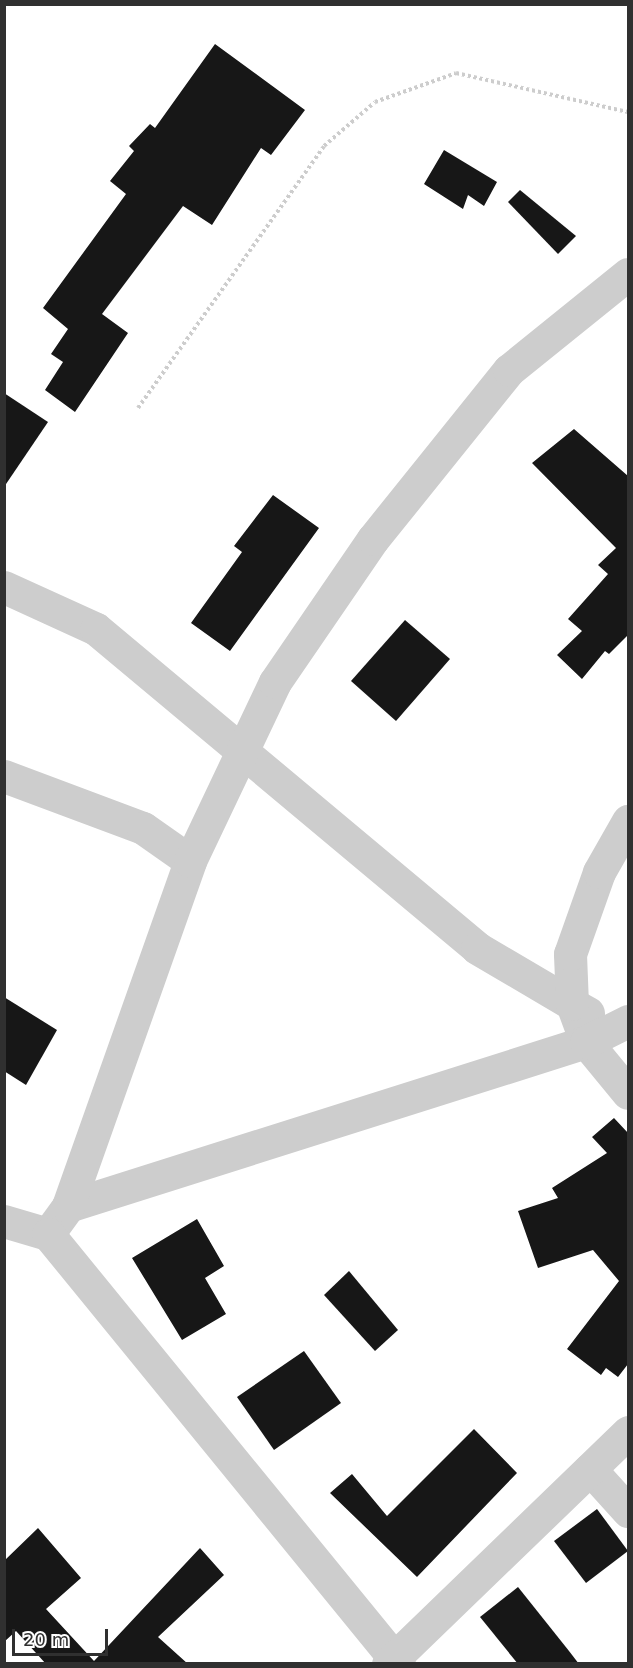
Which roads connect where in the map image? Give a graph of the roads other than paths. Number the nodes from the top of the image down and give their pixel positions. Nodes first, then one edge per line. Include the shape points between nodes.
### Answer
1 (628, 274) edge
2 (4, 587) edge
3 (241, 754) junction
4 (4, 776) edge
5 (628, 821) edge
6 (190, 861) junction
7 (572, 1004) junction
8 (610, 1031) edge
9 (628, 1093) edge
10 (68, 1206) junction
11 (4, 1221) edge
12 (48, 1234) junction
13 (628, 1432) edge
14 (590, 1469) junction
15 (628, 1511) edge
16 (394, 1662) edge

1 - 3 street via 509,370 373,539 275,682
2 - 3 street via 96,629
3 - 6 street
3 - 7 street via 477,948
4 - 6 street via 143,828
5 - 7 street via 599,872 570,954
6 - 10 street
7 - 8 street
8 - 9 street
8 - 10 street
10 - 12 street
11 - 12 street
12 - 16 street
13 - 14 street
14 - 15 street
14 - 16 street

